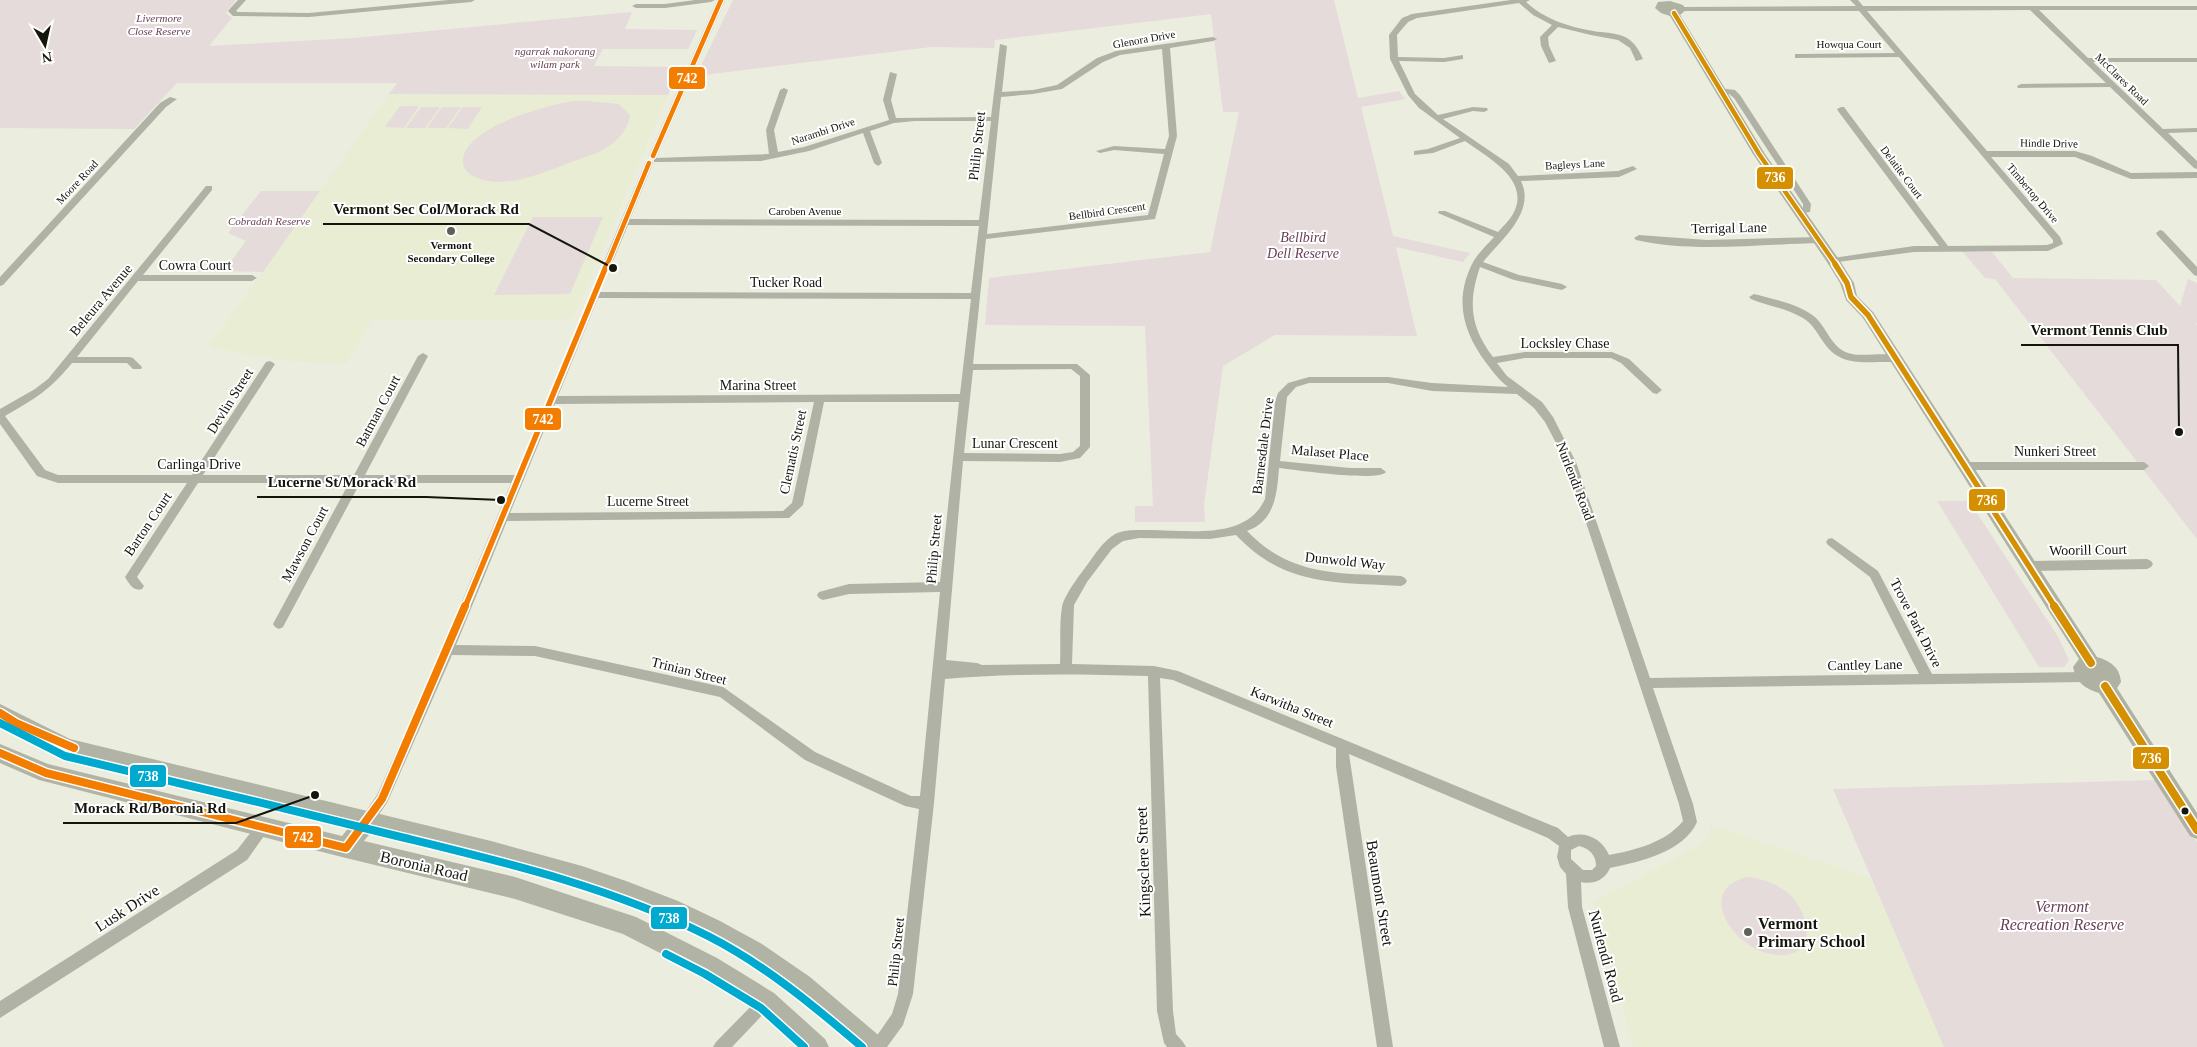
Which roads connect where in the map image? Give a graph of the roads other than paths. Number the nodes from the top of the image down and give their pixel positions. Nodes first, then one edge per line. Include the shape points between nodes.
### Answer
1 (242, 0) edge
2 (471, 0) edge
3 (711, 0) edge
4 (721, 0) edge
5 (1524, 0) edge
6 (1763, 0) edge
7 (1854, 0) edge
8 (1962, 0) edge
9 (2070, 0) edge
10 (2177, 0) edge
11 (1665, 2) edge
12 (636, 6) dead end
13 (1769, 8) junction
14 (1860, 8) junction
15 (1969, 8) junction
16 (2032, 8) junction
17 (2078, 8) junction
18 (2187, 8) junction
19 (2197, 8) edge
20 (1677, 11) junction
21 (1558, 23) junction
22 (1213, 39) dead end
23 (1003, 46) dead end
24 (1166, 46) junction
25 (1899, 55) junction
26 (1798, 56) dead end
27 (1460, 57) dead end
28 (1394, 59) junction
29 (1639, 59) dead end
30 (2087, 60) junction
31 (2197, 60) edge
32 (1552, 61) dead end
33 (893, 74) dead end
34 (2112, 85) junction
35 (2021, 86) dead end
36 (784, 90) dead end
37 (998, 95) junction
38 (173, 99) dead end
39 (1840, 109) dead end
40 (1484, 110) dead end
41 (1437, 118) junction
42 (995, 119) junction
43 (893, 122) junction
44 (865, 129) junction
45 (2160, 130) junction
46 (2197, 130) edge
47 (1466, 138) junction
48 (1100, 151) dead end
49 (1169, 152) junction
50 (1417, 153) dead end
51 (1985, 154) junction
52 (774, 156) junction
53 (653, 159) junction
54 (878, 163) dead end
55 (2197, 166) edge
56 (1633, 169) dead end
57 (2197, 175) edge
58 (1517, 179) junction
59 (209, 188) dead end
60 (1442, 213) dead end
61 (626, 222) junction
62 (984, 223) junction
63 (2160, 233) dead end
64 (1500, 236) junction
65 (983, 237) junction
66 (1639, 238) dead end
67 (1820, 240) junction
68 (1944, 248) junction
69 (1833, 261) junction
70 (1476, 263) junction
71 (2197, 273) edge
72 (137, 278) junction
73 (252, 278) dead end
74 (0, 282) edge
75 (1562, 286) dead end
76 (1849, 286) joint
77 (595, 295) junction
78 (976, 296) junction
79 (1754, 297) dead end
80 (1866, 312) joint
81 (423, 356) dead end
82 (1895, 358) junction
83 (69, 360) junction
84 (270, 364) dead end
85 (1493, 364) junction
86 (138, 367) dead end
87 (968, 367) junction
88 (1473, 390) junction
89 (1657, 390) dead end
90 (1519, 391) junction
91 (820, 398) junction
92 (964, 398) junction
93 (551, 400) junction
94 (0, 415) edge
95 (960, 456) junction
96 (1276, 464) junction
97 (1966, 466) junction
98 (2144, 466) dead end
99 (1381, 472) dead end
100 (197, 479) junction
101 (357, 479) junction
102 (518, 479) junction
103 (792, 511) joint
104 (502, 517) junction
105 (1239, 530) junction
106 (1832, 542) dead end
107 (2147, 564) dead end
108 (2030, 566) junction
109 (1402, 581) dead end
110 (138, 586) dead end
111 (946, 587) junction
112 (823, 595) dead end
113 (279, 624) dead end
114 (448, 650) junction
115 (940, 669) junction
116 (1066, 669) junction
117 (2088, 670) junction
118 (1154, 671) junction
119 (1928, 680) junction
120 (1646, 683) junction
121 (0, 713) edge
122 (1342, 744) junction
123 (0, 753) edge
124 (283, 800) junction
125 (926, 803) junction
126 (367, 820) junction
127 (264, 826) junction
128 (2197, 830) edge
129 (1568, 844) junction
130 (346, 848) junction
131 (1604, 863) junction
132 (1573, 872) junction
133 (766, 1000) junction
134 (0, 1010) edge
135 (721, 1047) edge
136 (817, 1047) edge
137 (876, 1047) edge
138 (1178, 1047) edge
139 (1385, 1047) edge
140 (1612, 1047) edge

1 - 2 street via 232,11 234,13 309,15
3 - 12 street
4 - 53 street
5 - 21 street via 1533,13
5 - 28 street via 1426,13 1405,20 1393,35
6 - 13 street
7 - 14 street, Timbertop Drive
8 - 15 street
9 - 17 street
10 - 18 street
11 - 20 main road via 1660,8
13 - 14 street
13 - 20 street
14 - 15 street
14 - 25 street, Timbertop Drive
15 - 16 street
16 - 17 street
16 - 30 street, McClares Road
17 - 18 street
18 - 19 street
20 - 67 main road via 1759,154
21 - 29 street via 1630,43
21 - 32 street via 1544,37
22 - 24 street, Glenora Drive
23 - 37 street, Philip Street
24 - 37 street, Glenora Drive via 1109,56 1059,87
24 - 49 street, Bellbird Crescent via 1173,136
25 - 26 street, Howqua Court
25 - 51 street, Timbertop Drive
27 - 28 street via 1444,60
28 - 41 street via 1403,82 1422,106
30 - 31 street
30 - 34 street, McClares Road
33 - 43 street via 887,100
34 - 35 street
34 - 45 street, McClares Road
36 - 52 street via 770,130
37 - 42 street, Philip Street
38 - 74 street, Moore Road via 163,105
39 - 68 street, Delatite Court
40 - 41 street via 1473,109
41 - 47 street
42 - 43 street, Narambi Drive
42 - 62 street, Philip Street
43 - 44 street, Narambi Drive
44 - 52 street, Narambi Drive
44 - 54 street
45 - 46 street
45 - 55 street, McClares Road
47 - 50 street
47 - 58 street via 1494,156
48 - 49 street via 1114,148
49 - 65 street, Bellbird Crescent via 1152,217
51 - 57 street, Hindle Drive via 2075,154 2131,176
51 - 68 street, Timbertop Drive via 2058,244 2048,248
52 - 53 street, Narambi Drive
53 - 61 street
56 - 58 street, Bagleys Lane via 1619,174
58 - 64 street, Nurlendi Road via 1521,188 1521,206
59 - 72 street, Beleura Avenue
60 - 64 street
61 - 62 street, Caroben Avenue
61 - 77 street
62 - 65 street, Philip Street
63 - 71 street
64 - 70 street, Nurlendi Road
65 - 78 street, Philip Street
66 - 67 street, Terrigal Lane via 1734,244
67 - 69 main road
68 - 69 street, Timbertop Drive
69 - 76 main road
70 - 75 street via 1517,278
70 - 85 street, Nurlendi Road via 1468,288 1467,310 1472,332
72 - 73 street, Cowra Court
72 - 83 street, Beleura Avenue
76 - 80 main road via 1851,297
77 - 78 street, Tucker Road
77 - 93 street
78 - 87 street, Philip Street
79 - 82 street via 1806,316 1816,324 1833,349 1843,355
80 - 82 main road
81 - 101 street, Batman Court
82 - 97 main road
83 - 86 street via 129,360
83 - 94 street, Beleura Avenue via 39,392
84 - 100 street, Devlin Street
85 - 88 street via 1494,377 1490,386
85 - 89 street, Locksley Chase via 1525,355 1612,355 1625,361
85 - 90 street, Nurlendi Road via 1503,378
87 - 92 street, Philip Street
87 - 95 street, Lunar Crescent via 1073,366 1085,375 1085,447 1076,455 1060,458
88 - 90 street, Barnesdale Drive
88 - 96 street, Barnesdale Drive via 1388,380 1299,381 1287,389 1280,402
90 - 120 street, Nurlendi Road via 1538,405 1549,420 1571,462
91 - 92 street, Marina Street
91 - 93 street, Marina Street
91 - 103 street, Clematis Street via 797,506
92 - 95 street, Philip Street
93 - 102 street
94 - 100 street, Carlinga Drive via 41,473 58,479
95 - 111 street, Philip Street
96 - 99 street, Malaset Place
96 - 105 street, Barnesdale Drive via 1269,507 1257,520
97 - 98 street, Nunkeri Street
97 - 108 main road
100 - 101 street, Carlinga Drive
100 - 110 street, Barton Court via 131,577
101 - 102 street, Carlinga Drive
101 - 113 street, Mawson Court
102 - 104 street
103 - 104 street, Lucerne Street via 774,516
104 - 114 street
105 - 109 street, Dunwold Way via 1262,553 1278,564 1300,572
105 - 116 street, Barnesdale Drive via 1221,535 1139,534 1120,538 1108,546 1068,605
106 - 119 street, Trove Park Drive via 1874,574
107 - 108 street, Woorill Court
108 - 117 main road
111 - 112 street via 849,589
111 - 115 street, Philip Street
114 - 125 street, Trinian Street via 536,651 723,692 810,756 910,802
114 - 126 street via 382,799
115 - 116 street, Karwitha Street
115 - 125 street, Philip Street
116 - 118 street, Karwitha Street
117 - 119 street, Cantley Lane
117 - 128 main road via 2101,666 2112,676 2112,682 2105,686
118 - 122 street, Karwitha Street via 1174,675
118 - 138 street, Kingsclere Street via 1165,1011 1169,1038
119 - 120 street, Cantley Lane
120 - 131 street, Nurlendi Road via 1690,822 1680,835 1642,855
121 - 124 main road, Boronia Road via 67,747
122 - 129 street, Karwitha Street via 1553,833
122 - 139 street, Beaumont Street
123 - 127 main road, Boronia Road via 46,773
124 - 126 main road, Boronia Road
124 - 127 main road
125 - 137 street, Philip Street via 905,1005 894,1028
126 - 130 main road
126 - 137 main road, Boronia Road via 546,864 639,894 754,952 797,981
127 - 130 main road, Boronia Road
127 - 134 street, Lusk Drive via 242,855
129 - 131 street via 1580,840 1593,844
129 - 132 street via 1563,855
130 - 133 main road, Boronia Road via 515,888 628,925 709,966
131 - 132 street via 1599,875 1593,877 1586,878
132 - 140 street, Nurlendi Road via 1575,906
133 - 135 street
133 - 136 main road, Boronia Road

